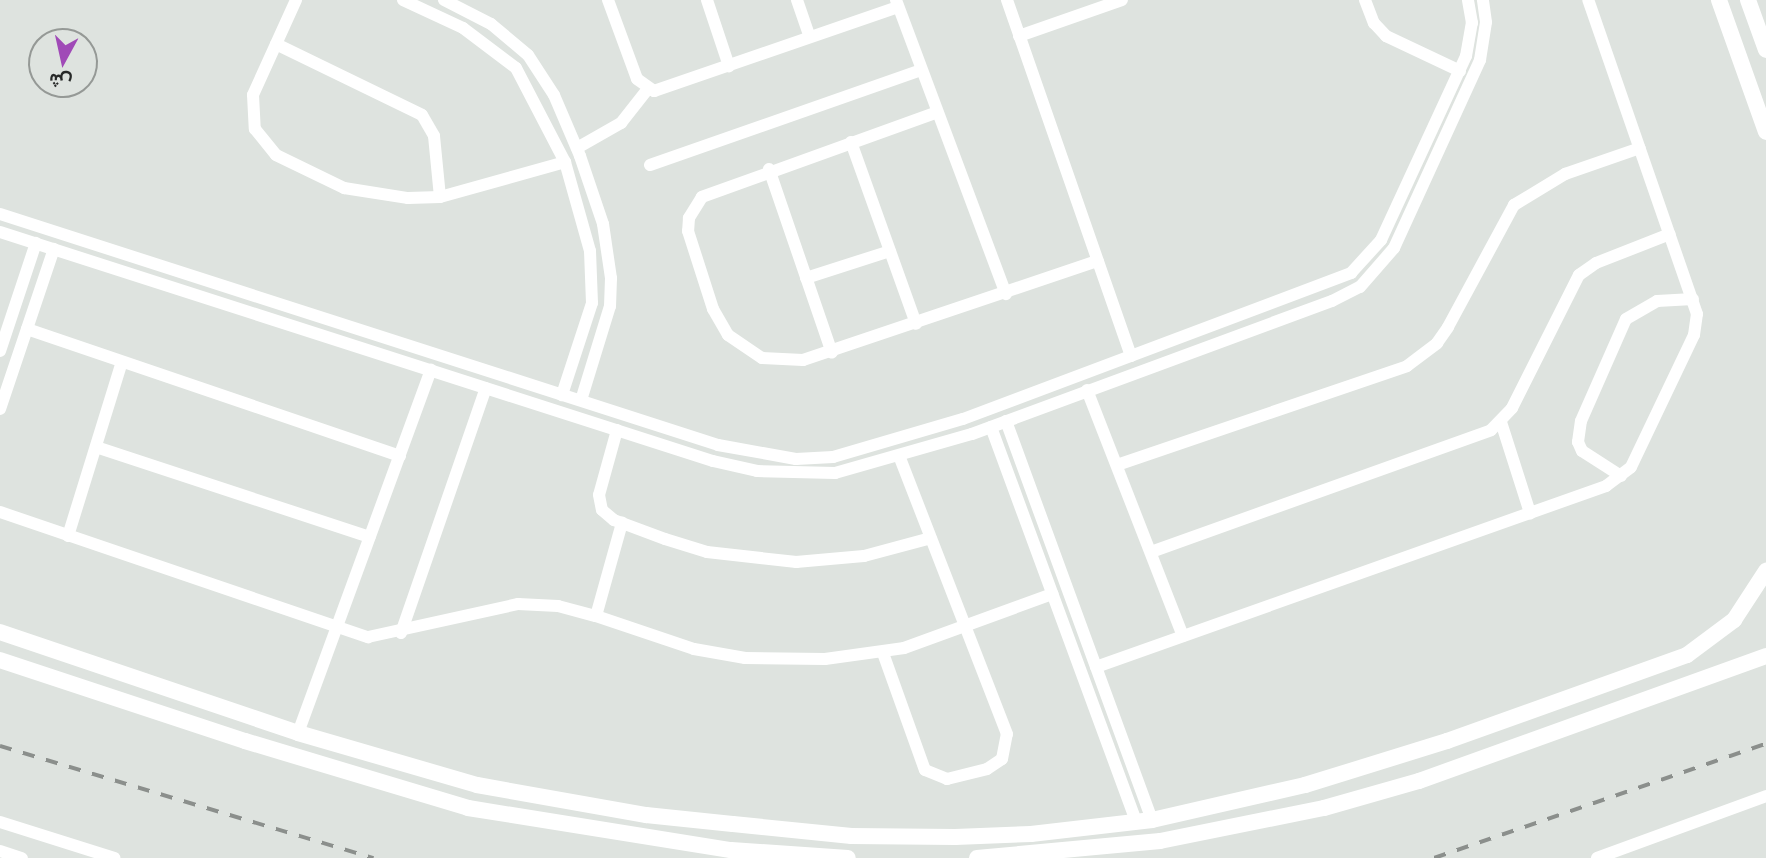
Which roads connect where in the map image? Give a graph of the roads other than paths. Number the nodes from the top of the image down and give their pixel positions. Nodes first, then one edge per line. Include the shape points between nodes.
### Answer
1 (296, 0) edge
2 (403, 0) edge
3 (444, 0) edge
4 (608, 0) edge
5 (707, 0) edge
6 (797, 0) edge
7 (1007, 0) edge
8 (1122, 0) edge
9 (1365, 0) edge
10 (1468, 0) edge
11 (1483, 0) edge
12 (1588, 0) edge
13 (1719, 0) edge
14 (1748, 0) edge
15 (897, 3) edge
16 (473, 6) edge
17 (1019, 36) junction
18 (810, 37) junction
19 (276, 44) junction
20 (1766, 50) edge
21 (729, 66) junction
22 (921, 70) junction
23 (1460, 71) junction
24 (647, 90) junction
25 (935, 113) junction
26 (1766, 132) edge
27 (851, 142) junction
28 (577, 148) junction
29 (1640, 148) junction
30 (565, 162) junction
31 (650, 165) dead end
32 (769, 169) junction
33 (1407, 183) junction
34 (1420, 191) junction
35 (440, 197) junction
36 (0, 214) edge
37 (0, 232) edge
38 (1670, 234) junction
39 (36, 243) junction
40 (54, 249) junction
41 (890, 251) junction
42 (1098, 261) junction
43 (806, 278) junction
44 (1006, 294) junction
45 (1693, 299) junction
46 (1230, 321) junction
47 (916, 324) junction
48 (27, 329) junction
49 (1236, 337) junction
50 (0, 351) edge
51 (832, 353) junction
52 (1131, 356) junction
53 (122, 362) junction
54 (431, 370) junction
55 (486, 388) junction
56 (1087, 390) junction
57 (562, 395) junction
58 (581, 400) junction
59 (0, 409) edge
60 (1006, 421) junction
61 (1501, 422) junction
62 (946, 425) junction
63 (991, 426) junction
64 (617, 430) junction
65 (952, 440) junction
66 (96, 447) junction
67 (400, 456) junction
68 (900, 458) junction
69 (1117, 465) junction
70 (1622, 477) junction
71 (0, 512) edge
72 (1530, 513) junction
73 (622, 523) junction
74 (68, 536) junction
75 (370, 537) junction
76 (931, 538) junction
77 (1151, 552) junction
78 (1766, 571) edge
79 (1052, 594) junction
80 (596, 616) junction
81 (965, 626) junction
82 (336, 630) junction
83 (0, 632) edge
84 (401, 633) junction
85 (1184, 636) junction
86 (883, 653) junction
87 (1766, 656) edge
88 (0, 660) edge
89 (1665, 664) junction
90 (1096, 667) junction
91 (1674, 690) junction
92 (298, 733) junction
93 (388, 760) junction
94 (382, 783) junction
95 (1766, 796) edge
96 (1144, 821) junction
97 (0, 822) edge
98 (0, 851) edge
99 (22, 858) edge
100 (114, 858) edge
101 (848, 858) edge
102 (976, 858) edge
103 (1597, 858) edge

1 - 19 street
2 - 30 street via 463,28 516,68
3 - 16 street
4 - 24 street via 637,79
5 - 21 street
6 - 18 street
7 - 17 street
8 - 17 street
9 - 23 street via 1374,23 1387,36
10 - 23 street via 1471,40
11 - 34 street via 1486,22 1480,60
12 - 29 street
13 - 26 street
14 - 20 street
15 - 18 street
15 - 22 street
16 - 28 street via 528,55 554,95
17 - 42 street
18 - 21 street
19 - 35 street via 422,115 434,136
19 - 35 street via 253,95 254,129 264,144 276,155 344,188 376,195
21 - 24 street via 662,90
22 - 25 street
22 - 31 street
23 - 33 street
24 - 28 street via 621,123
25 - 27 street
25 - 44 street
27 - 32 street
27 - 41 street
28 - 58 street via 603,224 611,278 610,306
29 - 38 street
29 - 69 street via 1565,174 1514,205 1448,327 1437,343 1407,366
30 - 35 street
30 - 57 street via 587,238 593,290
32 - 43 street
32 - 51 street via 713,190 694,206 688,231 709,296 728,335 762,358 782,362
33 - 34 street
33 - 46 street via 1381,240 1361,266 1326,286
34 - 49 street via 1390,256 1360,287
36 - 57 street
37 - 39 street
38 - 45 street
38 - 61 street via 1596,263 1579,275
39 - 40 street
39 - 50 street
40 - 48 street
40 - 54 street
41 - 43 street
41 - 47 street
42 - 44 street
42 - 52 street
43 - 51 street
44 - 47 street
45 - 70 street via 1695,335 1639,455
45 - 70 street via 1657,301 1626,319 1581,421 1578,442 1582,451
46 - 49 street
46 - 52 street
47 - 51 street
48 - 53 street
48 - 59 street
49 - 56 street
52 - 62 street
53 - 66 street
53 - 67 street
54 - 55 street
54 - 67 street
55 - 64 street
55 - 84 street
56 - 60 street
56 - 69 street
57 - 58 street
58 - 62 street via 718,445 796,459 868,450
60 - 63 street
60 - 90 street
61 - 72 street
61 - 77 street via 1481,436
62 - 65 street
63 - 65 street
63 - 79 street
64 - 68 street via 757,471 835,473
64 - 73 street via 599,503 608,516
65 - 68 street
66 - 74 street
66 - 75 street
67 - 75 street
68 - 76 street
69 - 77 street
70 - 72 street
71 - 74 street
72 - 85 street
73 - 76 street via 708,552 796,562 864,556
73 - 80 street
74 - 82 street
75 - 82 street
76 - 81 street
77 - 85 street
78 - 89 street via 1745,607 1720,633
79 - 81 street
79 - 96 street
80 - 84 street via 558,606 518,604 478,610
80 - 86 street via 644,635 745,658 825,659
81 - 86 street
81 - 86 street via 1007,734 1006,751 987,769 947,779 925,770
82 - 84 street via 368,637
82 - 92 street
83 - 92 street
85 - 90 street
87 - 91 street
88 - 94 street
89 - 91 street
89 - 96 street via 1315,782
90 - 96 street
91 - 102 street via 1419,780 1324,808 1160,841
92 - 93 street
93 - 94 street
93 - 96 street via 477,785 614,810 851,836 1031,834
94 - 101 street via 468,808 599,832 730,850
95 - 103 street
97 - 100 street
98 - 99 street

